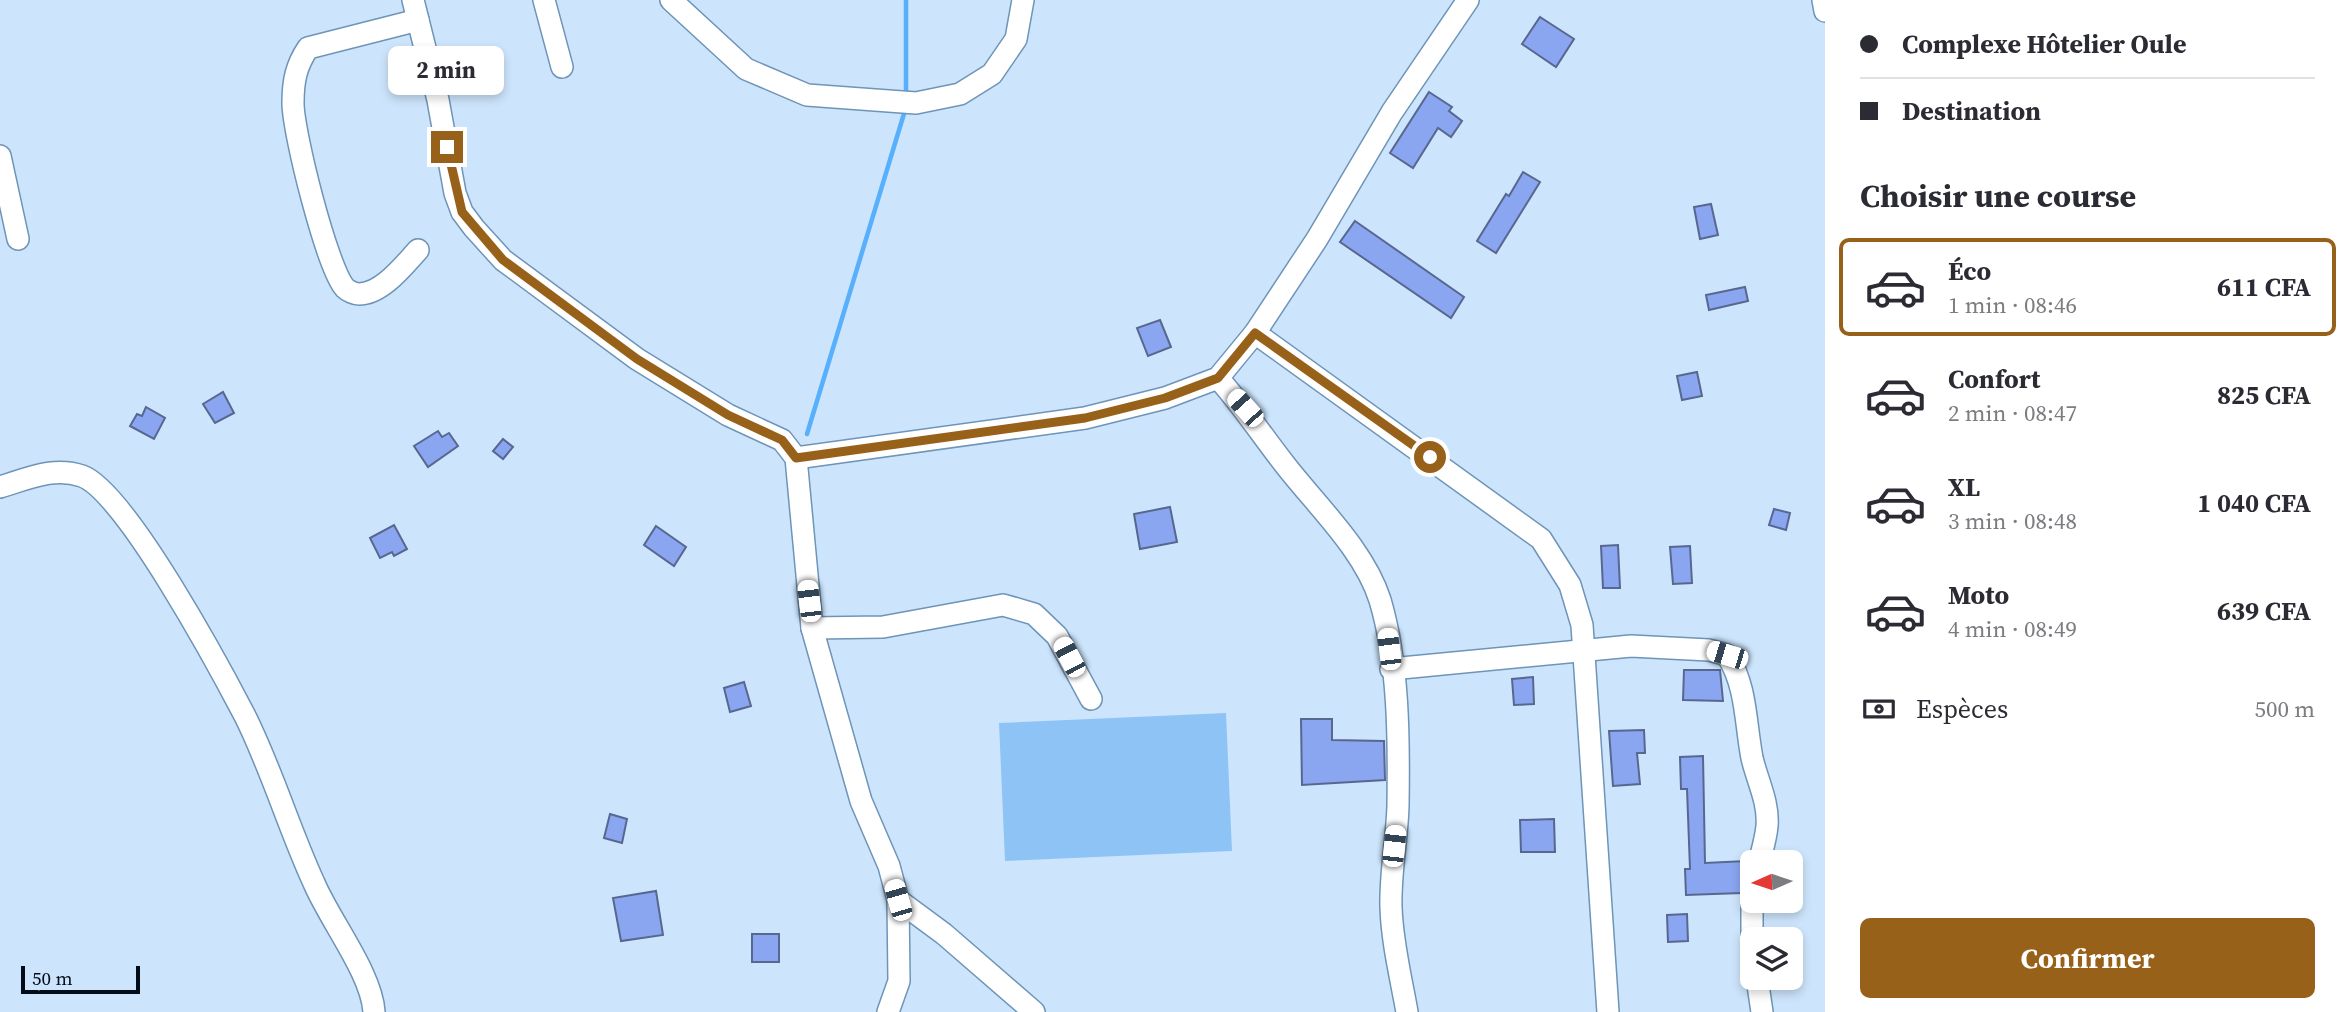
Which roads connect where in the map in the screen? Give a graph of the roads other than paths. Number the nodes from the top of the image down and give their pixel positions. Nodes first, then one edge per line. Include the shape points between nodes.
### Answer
1 (544, 0) edge
2 (671, 0) edge
3 (1023, 0) edge
4 (1468, 0) edge
5 (1823, 0) edge
6 (415, 10) edge
7 (1825, 11) edge
8 (562, 66) dead end
9 (0, 156) edge
10 (18, 239) dead end
11 (418, 250) dead end
12 (1255, 333) junction
13 (1218, 378) junction
14 (796, 458) junction
15 (0, 487) edge
16 (813, 628) junction
17 (1583, 650) junction
18 (1391, 669) junction
19 (1091, 699) dead end
20 (1762, 850) edge
21 (898, 900) junction
22 (1759, 990) edge
23 (374, 1012) edge
24 (888, 1012) edge
25 (1034, 1012) edge
26 (1407, 1012) edge
27 (1608, 1012) edge
28 (1762, 1012) edge

1 - 8 street
2 - 3 street via 746,69 807,95 916,103 961,94 992,74 1016,39
4 - 12 street via 1392,112
5 - 7 street
6 - 11 street via 308,47 298,63 293,106 331,263 346,290 369,292 388,281
6 - 14 street via 455,193 474,228 503,260 637,359 728,415 782,440
9 - 10 street
12 - 13 street
12 - 17 street via 1541,539 1570,584 1580,611
13 - 14 street via 1165,398 1085,418
13 - 18 street via 1365,567 1379,599
14 - 16 street
15 - 23 street via 50,472 83,476 109,494 141,538 245,718 314,885 367,979
16 - 19 street via 883,627 1003,605 1034,614 1057,636
16 - 21 street via 861,801
17 - 18 street
17 - 20 street via 1631,646 1727,655 1744,694 1753,761 1765,802 1767,825
17 - 27 street
18 - 26 street via 1398,808 1391,909
21 - 24 street via 899,981
21 - 25 street
22 - 28 street

